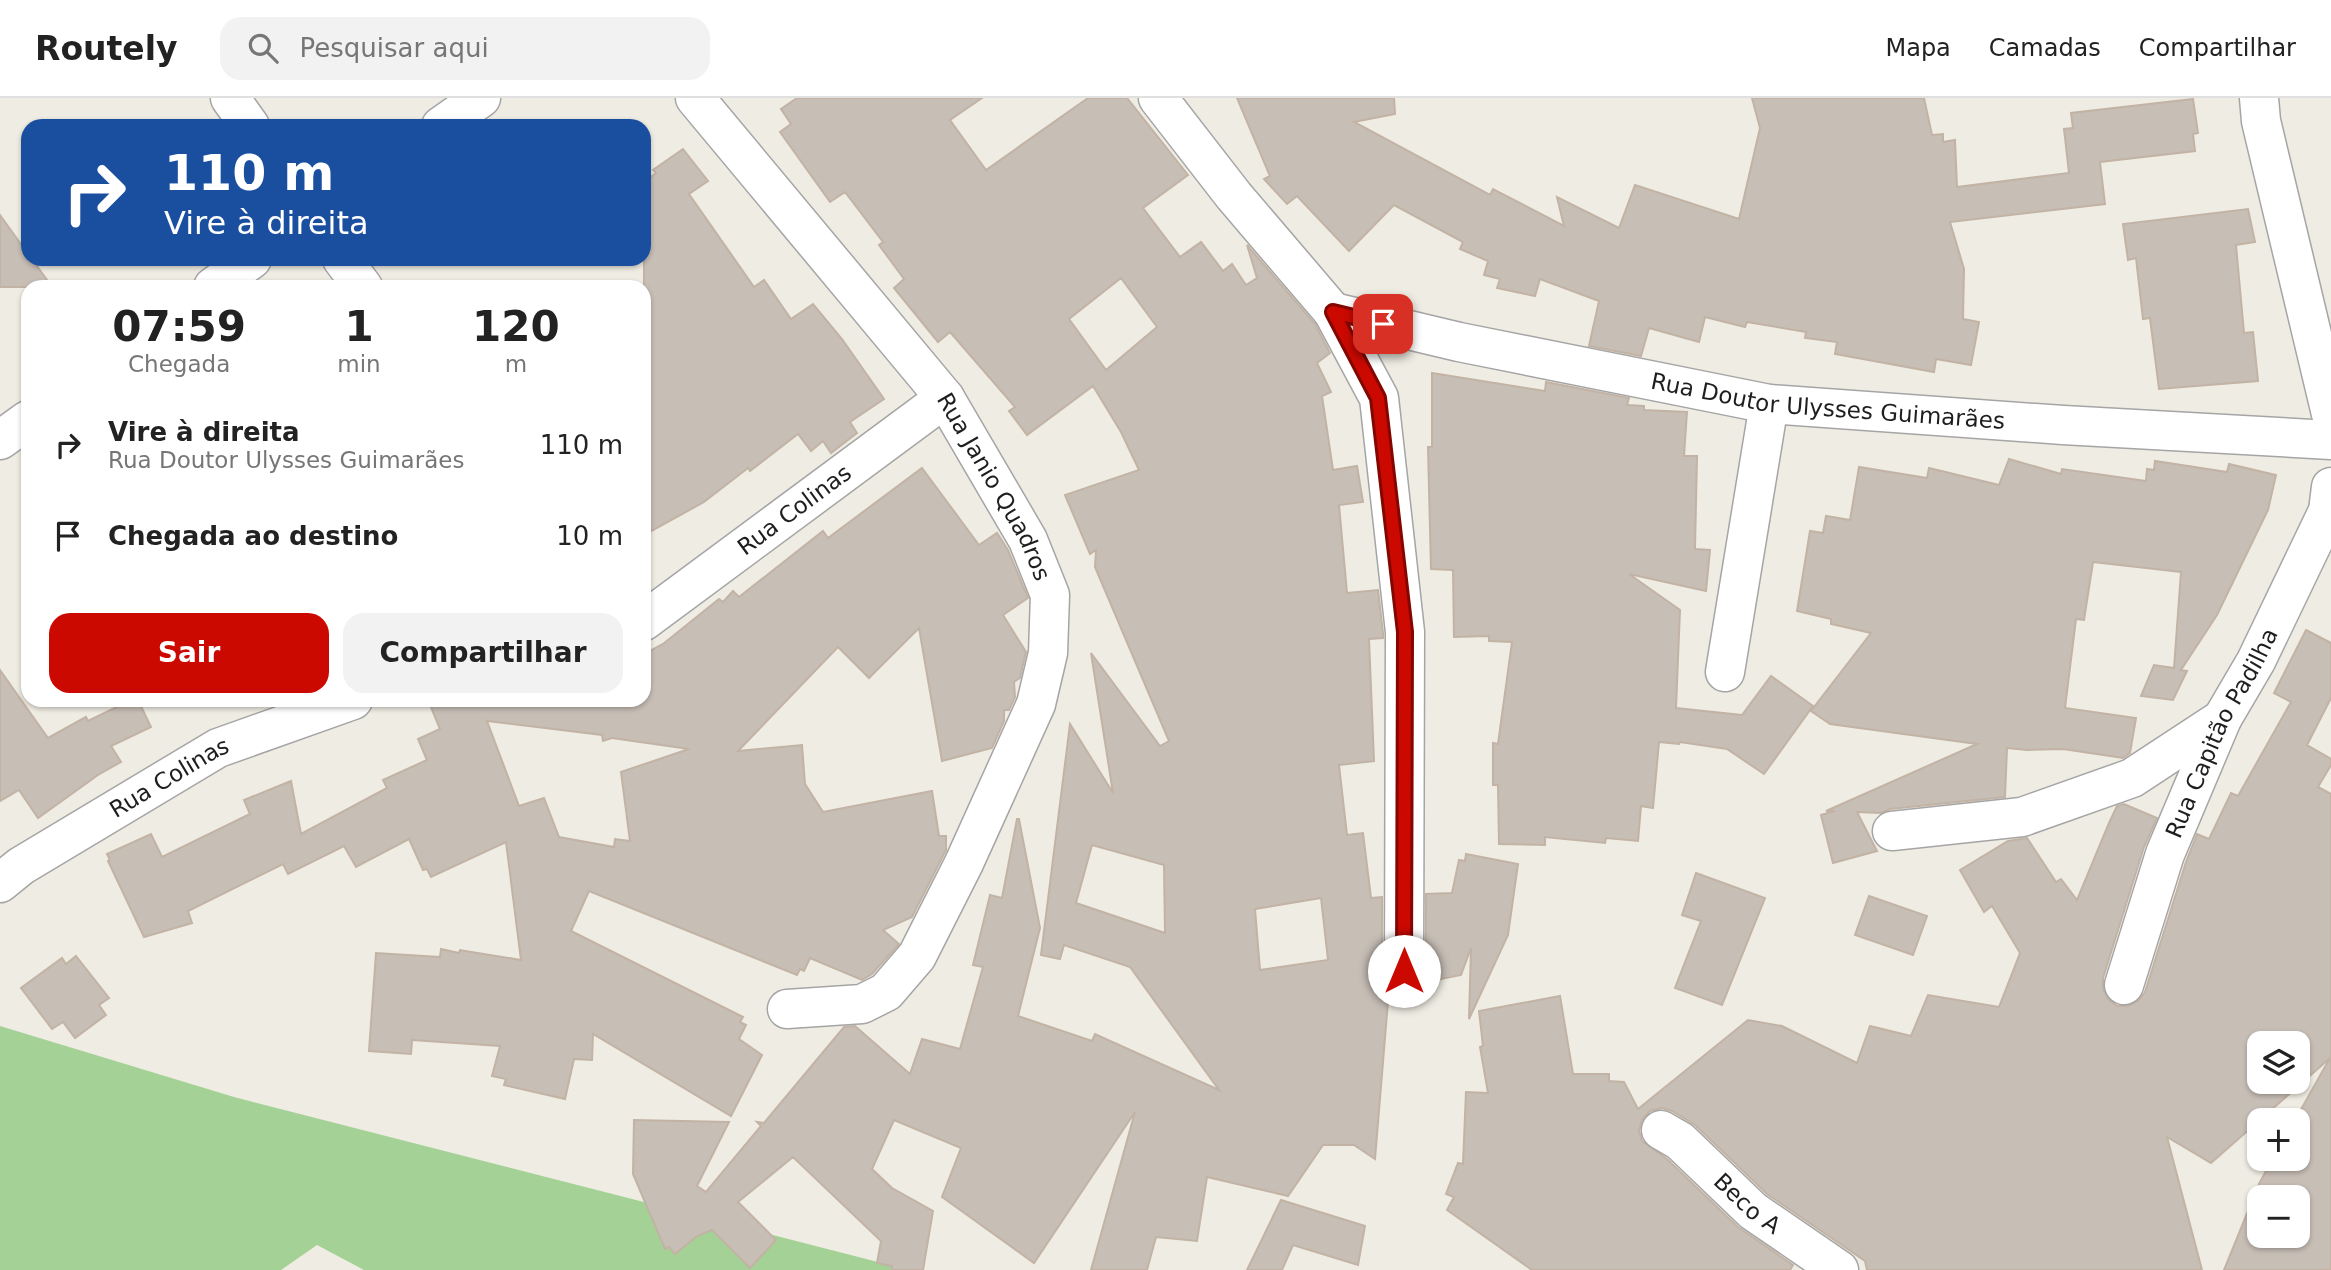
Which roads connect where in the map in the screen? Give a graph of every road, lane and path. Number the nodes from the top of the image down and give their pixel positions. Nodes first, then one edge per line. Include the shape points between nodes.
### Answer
1 (230, 98) edge
2 (481, 98) edge
3 (695, 98) edge
4 (1158, 98) edge
5 (2259, 98) edge
6 (245, 119) edge
7 (451, 119) edge
8 (242, 266) edge
9 (223, 280) edge
10 (1333, 312) junction
11 (945, 398) junction
12 (1769, 404) junction
13 (2331, 414) edge
14 (21, 425) edge
15 (0, 440) edge
16 (2331, 440) edge
17 (2331, 486) edge
18 (651, 616) edge
19 (1725, 673) dead end
20 (333, 707) edge
21 (2222, 719) junction
22 (1892, 831) dead end
23 (0, 883) edge
24 (1404, 971) dead end
25 (2124, 985) dead end
26 (787, 1009) dead end
27 (1661, 1130) dead end
28 (1839, 1270) edge

1 - 6 street
2 - 7 street
3 - 11 street, Rua Janio Quadros
4 - 10 street
5 - 13 street
8 - 9 street
10 - 12 street, Rua Doutor Ulysses Guimarães
10 - 24 street via 1378,398 1405,632
11 - 18 street, Rua Colinas
11 - 26 street, Rua Janio Quadros via 1028,540 1050,595 1048,653 1036,704 916,956 886,992 862,1004
12 - 16 street, Rua Doutor Ulysses Guimarães
12 - 19 street
14 - 15 street
17 - 21 street, Rua Capitão Padilha via 2328,511 2256,661
20 - 23 street, Rua Colinas via 218,748
21 - 22 street via 2132,778 2022,817
21 - 25 street, Rua Capitão Padilha via 2165,854
27 - 28 street, Beco A via 1680,1142 1753,1211

